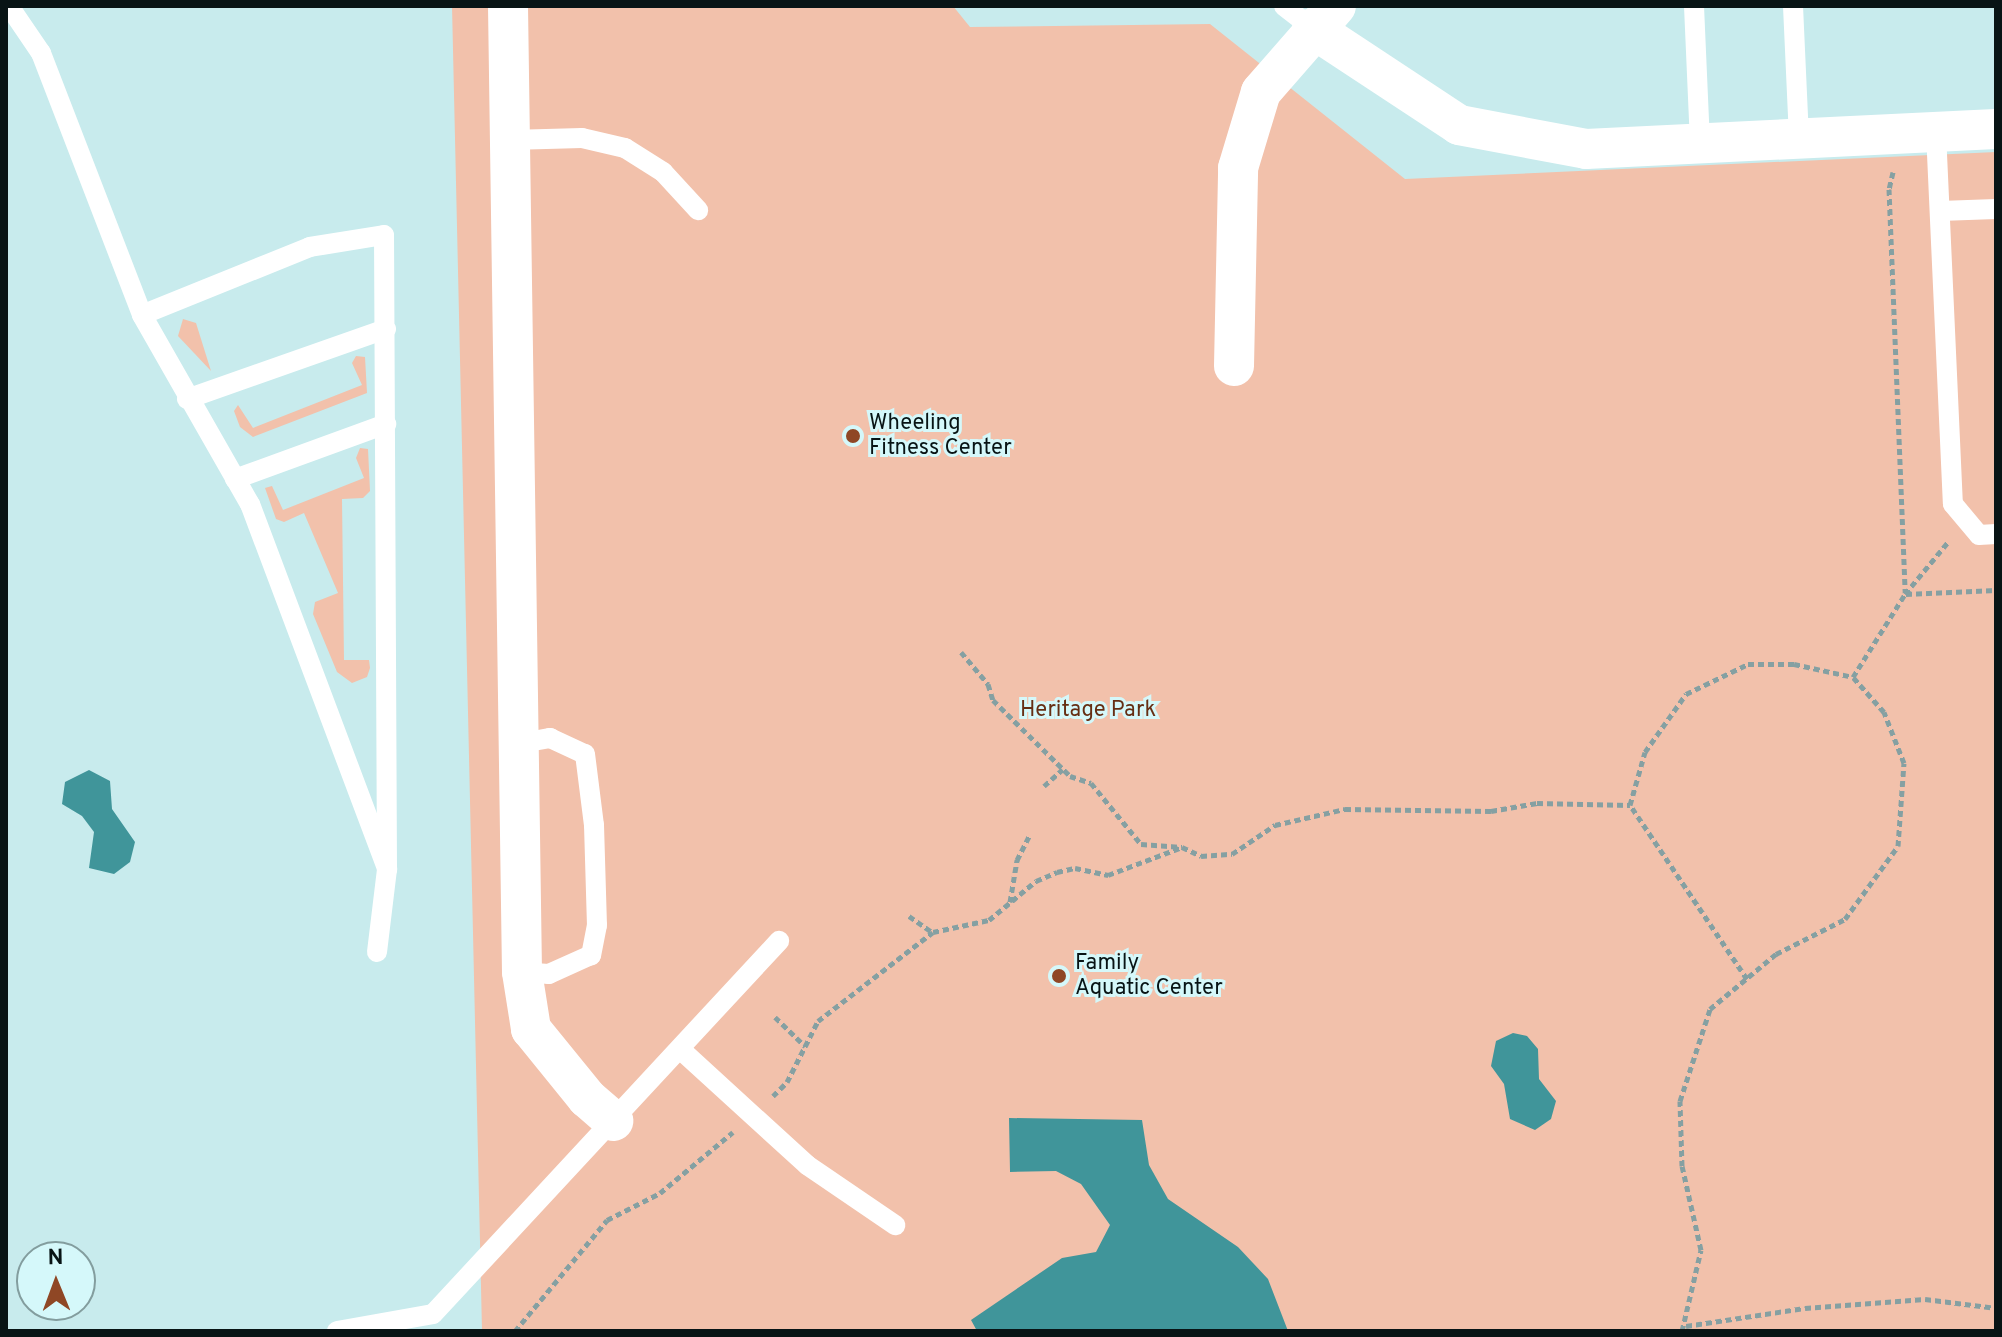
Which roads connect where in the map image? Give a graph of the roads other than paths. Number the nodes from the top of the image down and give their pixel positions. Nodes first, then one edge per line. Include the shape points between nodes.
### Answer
1 (508, 6) edge
2 (1694, 6) edge
3 (1793, 6) edge
4 (13, 8) edge
5 (1310, 13) edge
6 (1996, 129) edge
7 (1936, 132) junction
8 (1799, 138) junction
9 (510, 140) junction
10 (1700, 143) junction
11 (1996, 209) edge
12 (698, 210) dead end
13 (1940, 211) junction
14 (142, 315) junction
15 (386, 329) junction
16 (1234, 366) dead end
17 (187, 399) junction
18 (386, 424) junction
19 (235, 479) junction
20 (1996, 534) edge
21 (516, 744) junction
22 (387, 869) junction
23 (779, 941) dead end
24 (377, 952) dead end
25 (522, 972) junction
26 (680, 1049) junction
27 (613, 1121) junction
28 (895, 1225) dead end
29 (337, 1331) edge

1 - 9 street
2 - 10 lane
3 - 8 lane
4 - 14 lane via 41,53
5 - 10 street via 1459,125 1586,149
5 - 16 street via 1261,92 1238,168
6 - 7 street
7 - 8 street
7 - 13 lane
8 - 10 street
9 - 12 lane via 582,138 625,148 663,172
9 - 21 street
11 - 13 lane
13 - 20 lane via 1953,504 1979,535
14 - 15 lane via 310,247 384,235
14 - 17 lane
15 - 17 lane
15 - 18 lane
17 - 19 lane
18 - 19 lane
18 - 22 lane
19 - 22 lane via 250,504
21 - 25 street
21 - 25 lane via 550,738 585,754 594,825 597,925 591,955 549,974
22 - 24 lane
23 - 26 lane
25 - 27 street via 531,1029 587,1098
26 - 27 lane
26 - 28 lane via 807,1165
27 - 29 lane via 433,1314

